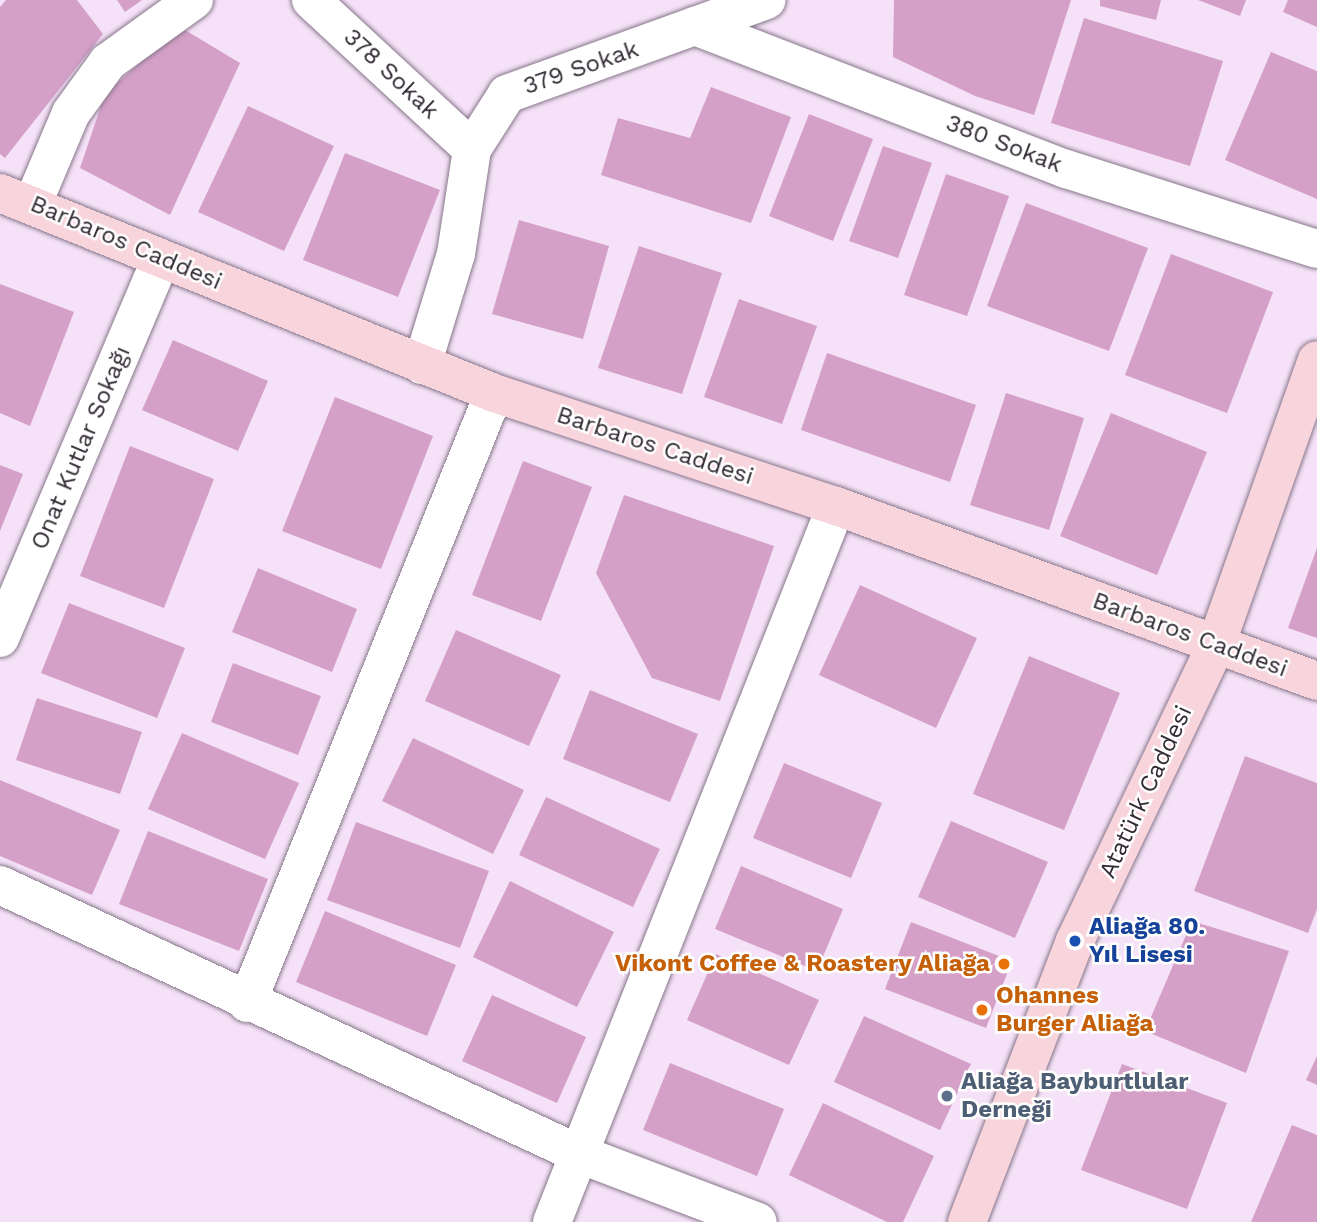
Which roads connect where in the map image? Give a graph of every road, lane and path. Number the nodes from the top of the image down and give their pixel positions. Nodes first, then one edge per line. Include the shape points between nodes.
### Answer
1 (194, 0) edge
2 (311, 0) edge
3 (766, 0) edge
4 (695, 26) junction
5 (472, 149) junction
6 (16, 198) edge
7 (1317, 249) edge
8 (161, 259) junction
9 (1317, 360) edge
10 (422, 365) junction
11 (494, 393) junction
12 (836, 506) junction
13 (0, 638) edge
14 (1216, 645) junction
15 (1317, 681) edge
16 (0, 885) edge
17 (247, 1003) junction
18 (579, 1154) junction
19 (552, 1222) edge
20 (758, 1222) edge
21 (967, 1222) edge

1 - 6 street via 108,62
2 - 5 street, 378 Sokak
3 - 4 street, 379 Sokak
4 - 5 street, 379 Sokak via 507,93
4 - 7 street, 380 Sokak via 1066,169
5 - 10 street, 379 Sokak via 456,254
6 - 8 street, Barbaros Caddesi
8 - 10 street, Barbaros Caddesi
8 - 13 street, Onat Kutlar Sokağı
9 - 14 street, Atatürk Caddesi
10 - 11 street, Barbaros Caddesi
11 - 12 street, Barbaros Caddesi
11 - 17 street
12 - 14 street, Barbaros Caddesi
12 - 18 street
14 - 15 street, Barbaros Caddesi
14 - 21 street, Atatürk Caddesi via 1075,941
16 - 17 street
17 - 18 street
18 - 19 street
18 - 20 street

